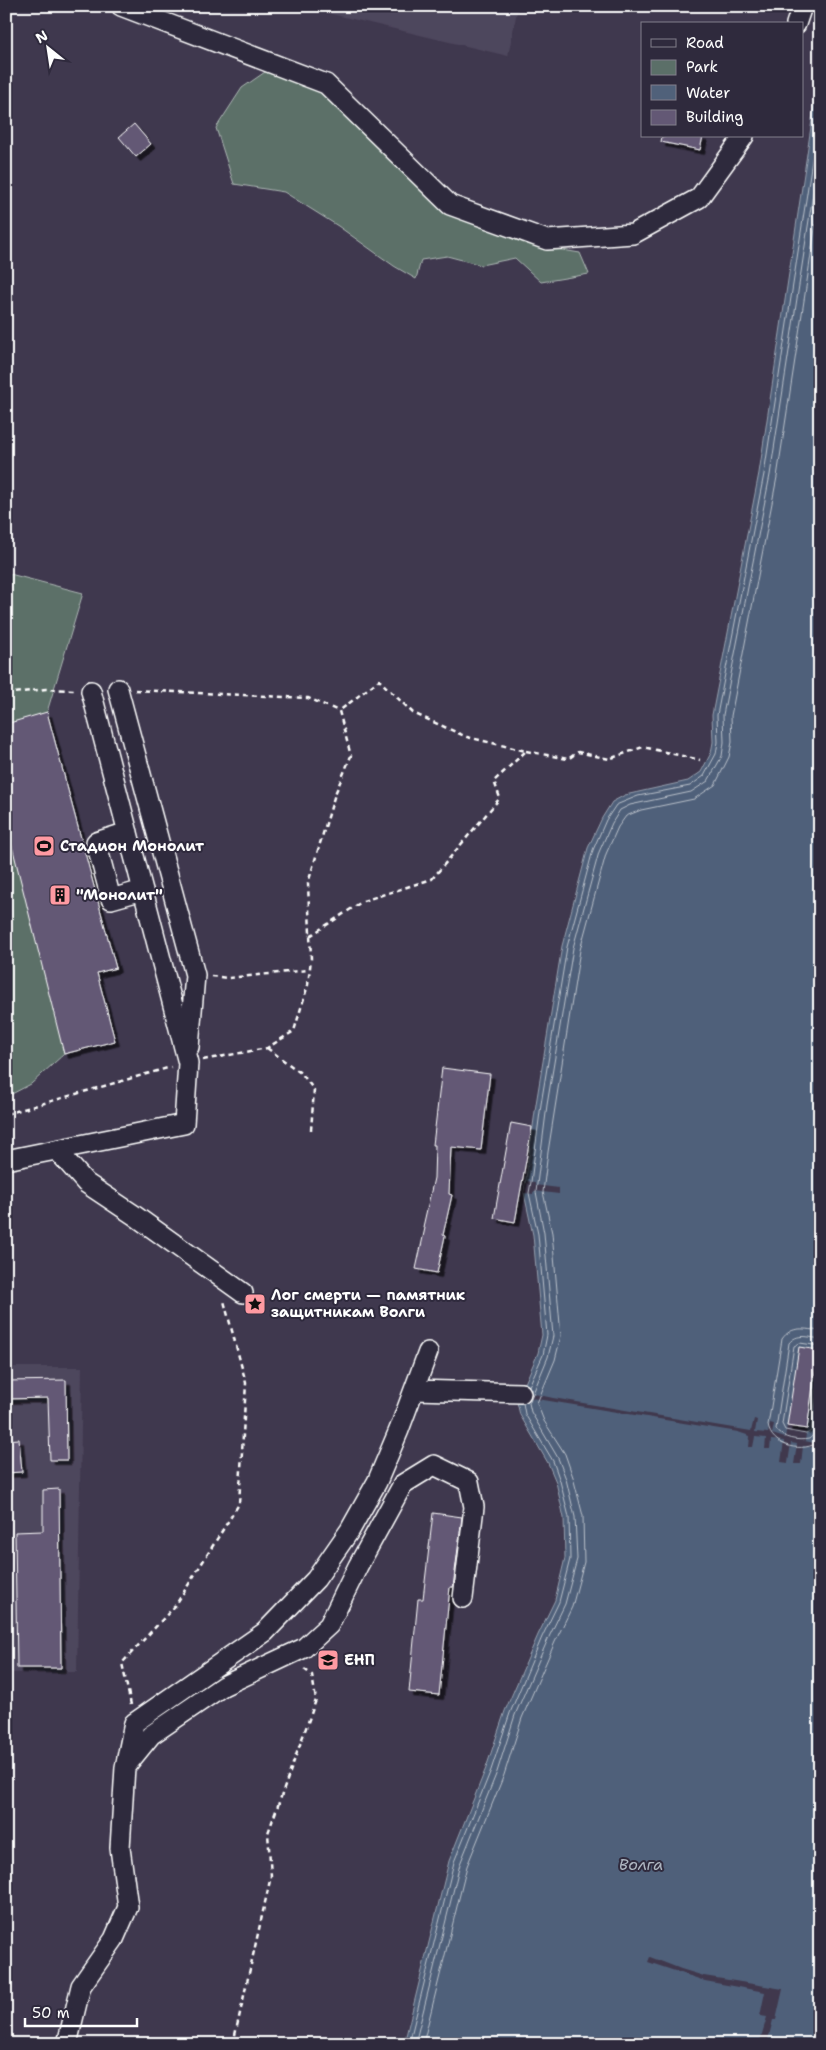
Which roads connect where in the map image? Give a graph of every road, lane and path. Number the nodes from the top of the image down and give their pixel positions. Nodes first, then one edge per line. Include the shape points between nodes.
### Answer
1 (121, 6) edge
2 (802, 6) edge
3 (797, 22) edge
4 (743, 138) edge
5 (118, 689) joint
6 (91, 691) joint
7 (6, 694) edge
8 (339, 711) junction
9 (526, 751) junction
10 (700, 760) dead end
11 (128, 832) junction
12 (135, 861) junction
13 (104, 870) junction
14 (143, 890) junction
15 (310, 936) junction
16 (309, 970) junction
17 (195, 975) junction
18 (167, 983) junction
19 (267, 1048) junction
20 (188, 1063) junction
21 (6, 1114) edge
22 (311, 1130) dead end
23 (57, 1150) junction
24 (6, 1160) edge
25 (217, 1274) junction
26 (243, 1293) dead end
27 (428, 1352) dead end
28 (414, 1390) junction
29 (520, 1393) dead end
30 (463, 1598) dead end
31 (288, 1655) junction
32 (134, 1723) junction
33 (125, 1767) junction
34 (66, 2044) edge
35 (233, 2044) edge

1 - 4 street via 326,84 450,205 547,240 633,234 699,198
2 - 3 street
5 - 8 path via 308,698
5 - 17 street
6 - 7 path via 46,689
6 - 11 street
8 - 9 path via 379,680 412,712 467,737
8 - 15 path via 351,756 335,794 308,883
9 - 10 path via 568,760 578,752 609,759 643,747
9 - 15 path via 494,781 500,798 432,879 363,901
11 - 12 street
11 - 13 street via 96,842
12 - 13 street
12 - 14 street
13 - 14 street via 111,899
14 - 18 street
15 - 16 path
16 - 17 path via 228,978
16 - 19 path via 308,985 294,1031
17 - 18 street
17 - 20 street
18 - 20 street
19 - 20 path
19 - 22 path via 302,1074 314,1090
20 - 21 path
20 - 23 street via 184,1124
23 - 24 street
23 - 25 street via 86,1183
25 - 26 street
25 - 32 path via 246,1383 239,1504 176,1606 122,1663
27 - 28 street
28 - 29 street
28 - 32 street via 377,1482 350,1530 316,1579 265,1632
30 - 31 street via 474,1507 469,1482 434,1465 403,1484 329,1625 304,1648
31 - 33 street via 223,1686 151,1735
31 - 35 path via 312,1675 316,1700 268,1833 270,1876
32 - 33 street
33 - 34 street via 120,1848 128,1907 114,1939 81,1986

